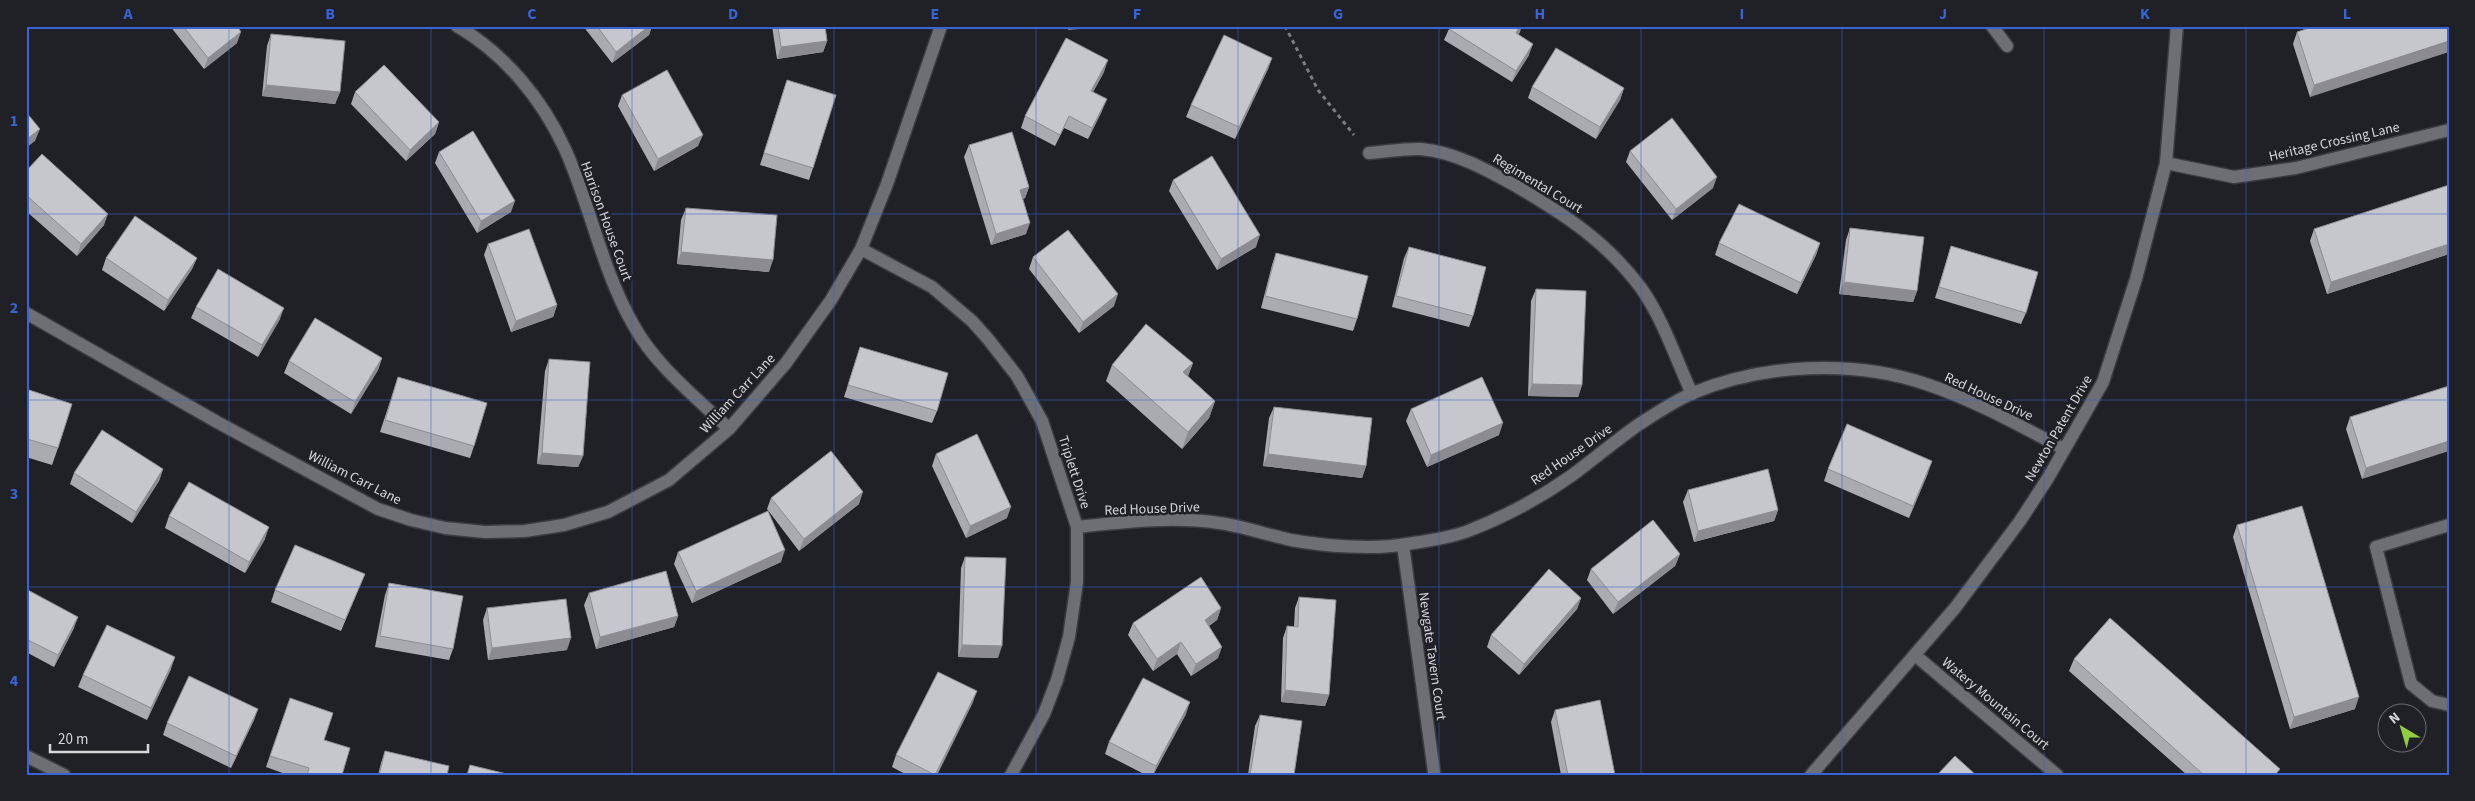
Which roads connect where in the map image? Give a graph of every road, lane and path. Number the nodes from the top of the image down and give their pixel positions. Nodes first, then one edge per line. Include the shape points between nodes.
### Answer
1 (457, 26) edge
2 (941, 26) edge
3 (1285, 26) edge
4 (1992, 26) edge
5 (2177, 26) edge
6 (2007, 46) dead end
7 (2449, 130) edge
8 (1369, 153) joint
9 (2166, 163) junction
10 (861, 249) junction
11 (26, 313) edge
12 (1692, 394) junction
13 (729, 428) junction
14 (2064, 449) junction
15 (2449, 525) edge
16 (1077, 527) junction
17 (1403, 545) junction
18 (1915, 655) junction
19 (2449, 705) edge
20 (26, 756) edge
21 (1434, 772) dead end
22 (64, 775) edge
23 (1011, 775) edge
24 (1811, 775) edge
25 (2057, 775) edge

1 - 13 street, Harrison House Court via 500,58 520,78 544,111 565,150 614,286 634,327 670,371
2 - 10 street, William Carr Lane via 887,184
3 - 8 path via 1318,90
4 - 6 street
5 - 9 street, Newton Patent Drive
7 - 9 street, Heritage Crossing Lane via 2296,168 2234,176
8 - 12 street, Regimental Court via 1422,149 1465,160 1489,170 1577,223 1612,254 1641,289 1659,319
9 - 14 street, Newton Patent Drive via 2136,278 2103,382
10 - 13 street, William Carr Lane via 786,363
10 - 16 street, Triplett Drive via 932,287 972,321 1017,376 1042,421
11 - 13 street, William Carr Lane via 378,509 445,528 525,531 608,512 669,480
12 - 14 street, Red House Drive via 1734,379 1796,370 1841,369 1880,373 1924,383 1986,408
12 - 17 street, Red House Drive via 1637,426 1568,478 1514,511 1466,532
14 - 18 street, Newton Patent Drive via 2020,520 1955,608
15 - 19 street via 2376,547 2411,684 2432,701
16 - 17 street, Red House Drive via 1131,521 1192,520 1337,546
16 - 23 street, Triplett Drive via 1077,582 1069,636 1044,714
17 - 21 street, Newgate Tavern Court
18 - 24 street, Newton Patent Drive
18 - 25 street, Watery Mountain Court
20 - 22 street

